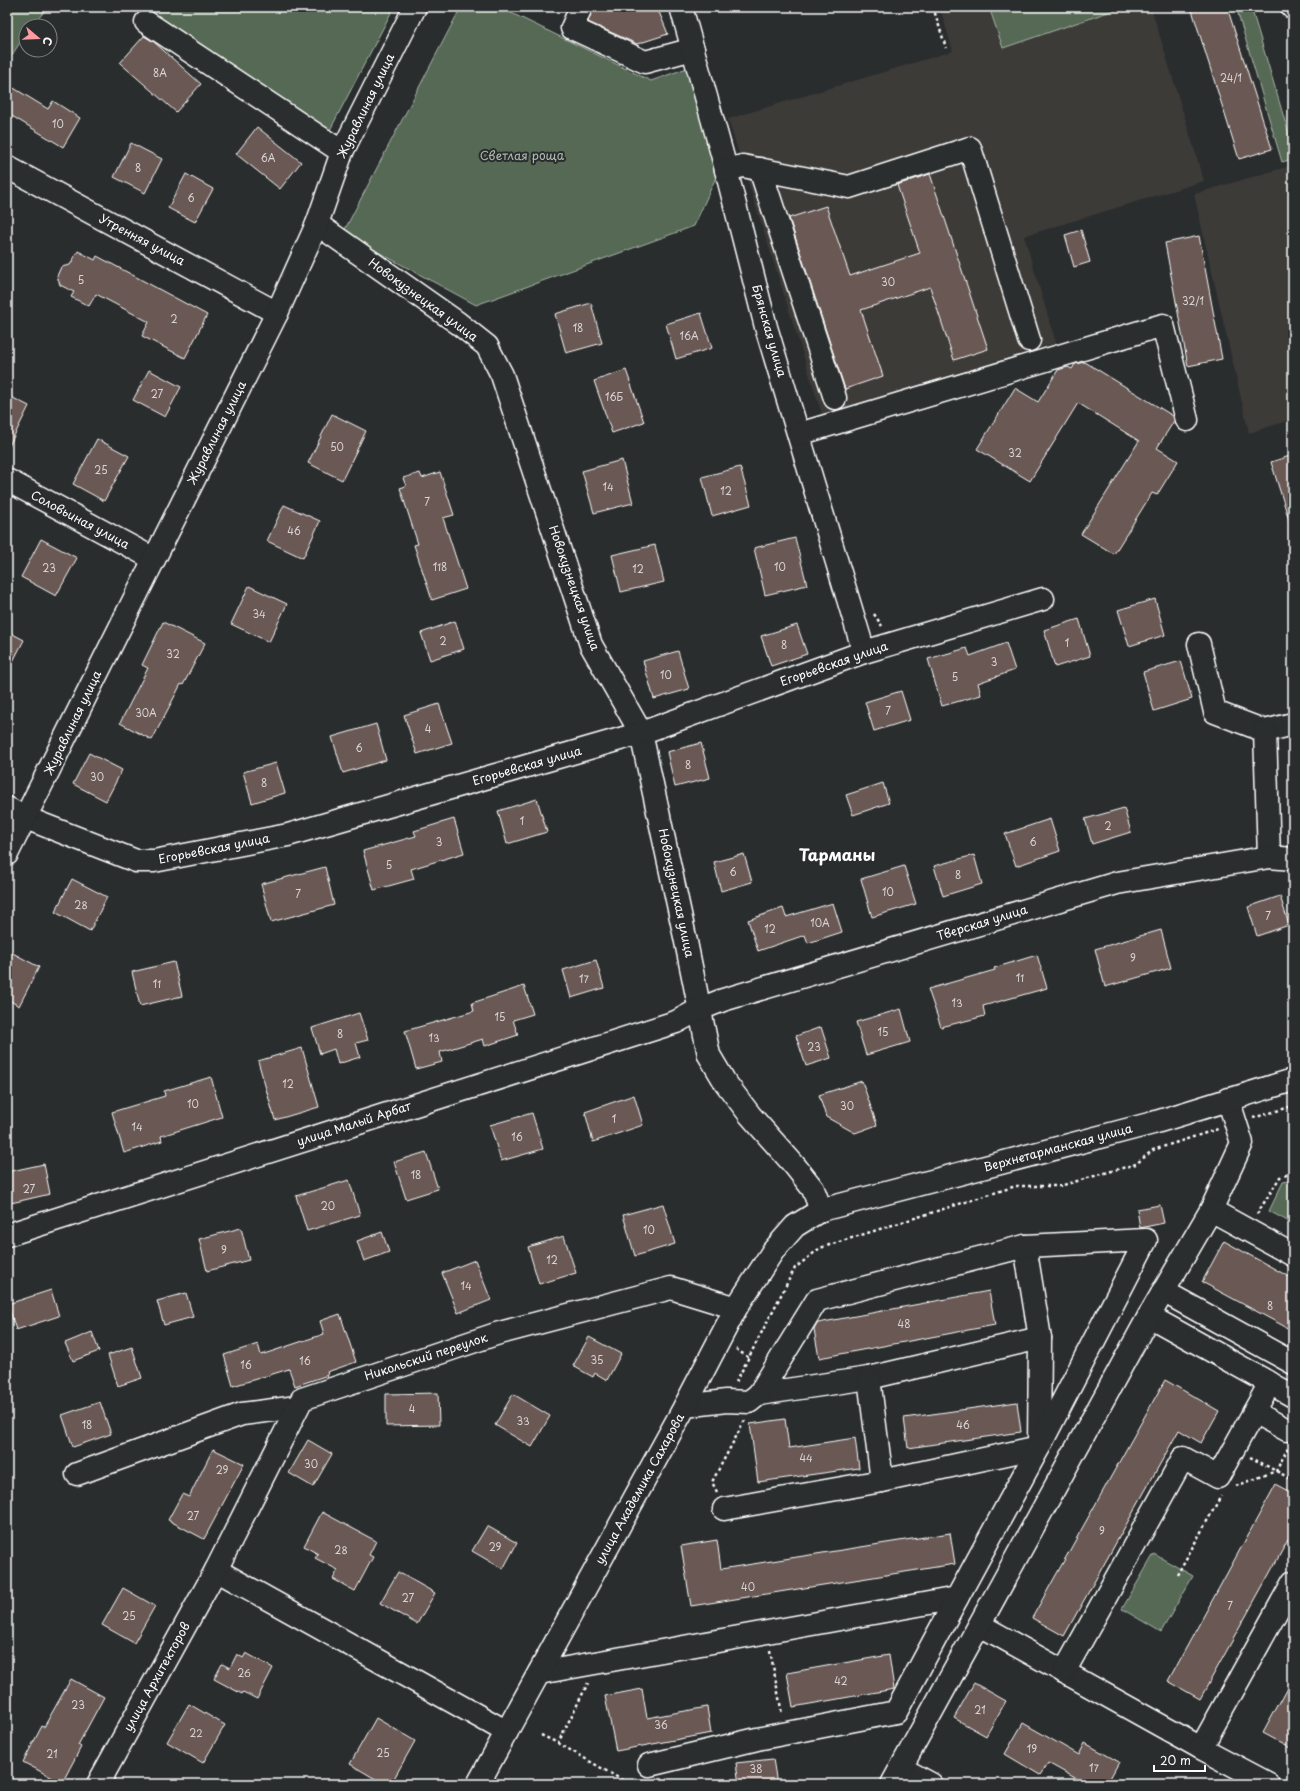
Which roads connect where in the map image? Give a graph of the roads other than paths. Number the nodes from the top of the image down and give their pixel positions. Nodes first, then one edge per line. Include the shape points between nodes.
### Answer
1 (415, 7) edge
2 (581, 7) edge
3 (681, 7) edge
4 (146, 22) dead end
5 (693, 48) junction
6 (342, 152) junction
7 (7, 167) edge
8 (760, 169) junction
9 (726, 170) junction
10 (317, 224) junction
11 (277, 313) junction
12 (1029, 340) dead end
13 (835, 398) dead end
14 (1187, 420) dead end
15 (799, 434) junction
16 (7, 480) edge
17 (154, 559) junction
18 (1043, 599) dead end
19 (1199, 644) dead end
20 (864, 652) junction
21 (1293, 724) edge
22 (1265, 731) junction
23 (641, 733) junction
24 (7, 808) edge
25 (26, 818) junction
26 (7, 854) edge
27 (1269, 857) junction
28 (1293, 859) edge
29 (700, 1009) junction
30 (1293, 1080) edge
31 (1228, 1099) junction
32 (821, 1210) junction
33 (1211, 1210) junction
34 (7, 1235) edge
35 (1025, 1246) junction
36 (1293, 1255) edge
37 (1164, 1291) junction
38 (736, 1308) junction
39 (1149, 1316) junction
40 (1040, 1338) junction
41 (1293, 1362) edge
42 (869, 1378) junction
43 (1270, 1383) junction
44 (759, 1394) junction
45 (1293, 1396) edge
46 (685, 1406) junction
47 (297, 1407) junction
48 (1254, 1412) junction
49 (1291, 1435) edge
50 (1039, 1447) junction
51 (77, 1474) dead end
52 (882, 1481) junction
53 (724, 1509) road end
54 (216, 1570) junction
55 (1293, 1582) edge
56 (957, 1598) junction
57 (980, 1625) junction
58 (1064, 1672) junction
59 (539, 1674) junction
60 (507, 1732) junction
61 (1201, 1748) junction
62 (649, 1765) dead end
63 (896, 1776) edge
64 (98, 1784) edge
65 (478, 1784) edge
66 (931, 1784) edge
67 (1269, 1784) edge

1 - 6 street, Журавлиная улица
2 - 5 street via 572,28 645,62
3 - 5 street, Брянская улица
4 - 6 street
5 - 9 street, Брянская улица
6 - 10 street, Журавлиная улица
7 - 11 street, Утренняя улица
8 - 9 street via 743,166
8 - 12 street via 849,187 970,148
8 - 13 street
9 - 15 street, Брянская улица via 766,327
10 - 11 street, Журавлиная улица
10 - 23 street, Новокузнецкая улица via 487,346 502,375 592,645
11 - 17 street, Журавлиная улица
14 - 15 street via 1163,325
15 - 20 street, Брянская улица
16 - 17 street, Соловьиная улица
17 - 25 street, Журавлиная улица
18 - 20 street, Егорьевская улица
19 - 22 street via 1215,712
20 - 23 street, Егорьевская улица
21 - 22 street
22 - 27 street
23 - 25 street, Егорьевская улица via 288,835 154,861 136,861
23 - 29 street, Новокузнецкая улица
24 - 25 street, Егорьевская улица
25 - 26 street, Журавлиная улица
27 - 28 street, Тверская улица
27 - 29 street, Тверская улица via 1117,883
29 - 32 street, Новокузнецкая улица via 709,1055 721,1075 750,1115 813,1189
29 - 34 street, улица Малый Арбат via 676,1022
30 - 31 street, Верхнетарманская улица
31 - 32 street, Верхнетарманская улица via 1153,1123
31 - 33 street via 1242,1143
32 - 38 street, улица Академика Сахарова via 795,1226 773,1251
33 - 36 street
33 - 37 street
35 - 40 street
35 - 44 street via 817,1300
35 - 50 street via 1146,1240
37 - 39 street
37 - 41 street
38 - 46 street, улица Академика Сахарова
38 - 47 street, Никольский переулок via 671,1288 496,1334 302,1399
39 - 43 street
39 - 57 street
40 - 42 street
40 - 50 street
42 - 44 street
42 - 52 street
43 - 45 street
43 - 48 street
44 - 46 street via 749,1402 726,1401
46 - 59 street, улица Академика Сахарова
47 - 51 street via 242,1414
47 - 54 street, Никольский переулок
48 - 49 street
48 - 58 street via 1218,1477 1183,1458
50 - 52 street
50 - 56 street
52 - 53 street
54 - 60 street
54 - 64 street, улица Архитекторов
55 - 61 street
56 - 59 street
56 - 62 street via 896,1712 756,1739
57 - 58 street
57 - 63 street
58 - 61 street
59 - 60 street, улица Академика Сахарова
60 - 65 street, улица Академика Сахарова
61 - 67 street
63 - 66 street

